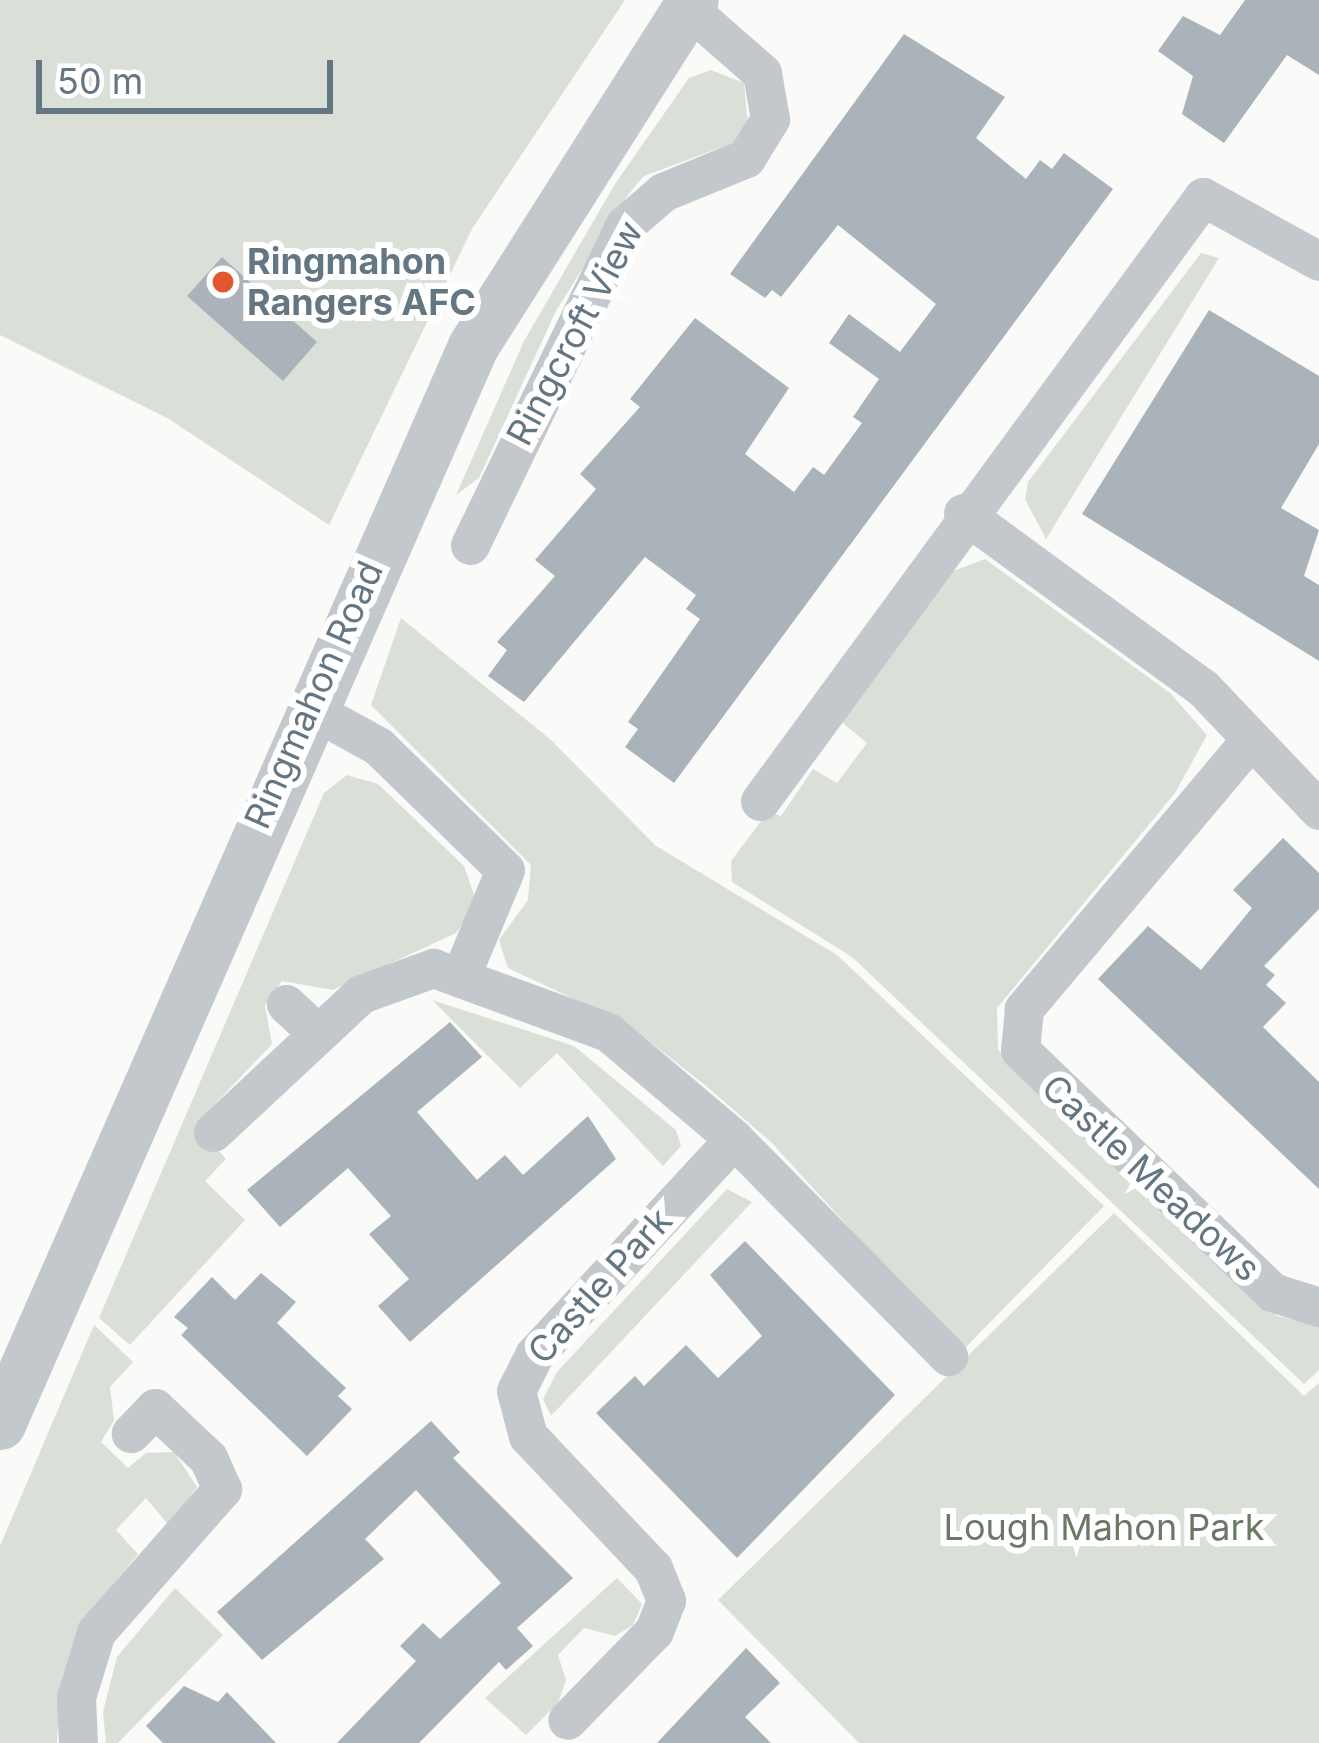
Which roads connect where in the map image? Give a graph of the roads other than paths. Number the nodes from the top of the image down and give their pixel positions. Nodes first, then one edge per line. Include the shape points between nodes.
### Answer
1 (690, 4) edge
2 (1319, 261) edge
3 (963, 513) junction
4 (470, 545) dead end
5 (309, 708) junction
6 (1251, 739) junction
7 (760, 801) dead end
8 (1319, 810) edge
9 (462, 973) junction
10 (286, 1004) dead end
11 (316, 1032) junction
12 (213, 1132) dead end
13 (734, 1139) junction
14 (1319, 1307) edge
15 (948, 1357) dead end
16 (143, 1421) dead end
17 (0, 1424) edge
18 (567, 1720) dead end
19 (78, 1743) edge

1 - 4 street, Ringcroft View via 762,73 770,119 746,158 663,192 625,225
1 - 5 street, Ringmahon Road via 473,346
2 - 3 street via 1202,196
3 - 6 street via 1202,687
3 - 7 street
5 - 9 street via 378,746 505,870 499,903
5 - 17 street, Ringmahon Road
6 - 8 street
6 - 14 street, Castle Meadows via 1024,1009 1020,1050 1272,1292
9 - 11 street via 407,970
9 - 13 street via 608,1033
10 - 11 street
11 - 12 street
13 - 15 street
13 - 18 street, Castle Park via 534,1354 516,1390 528,1436 653,1568 666,1600 654,1631
16 - 19 street via 208,1458 222,1489 96,1632 76,1696

